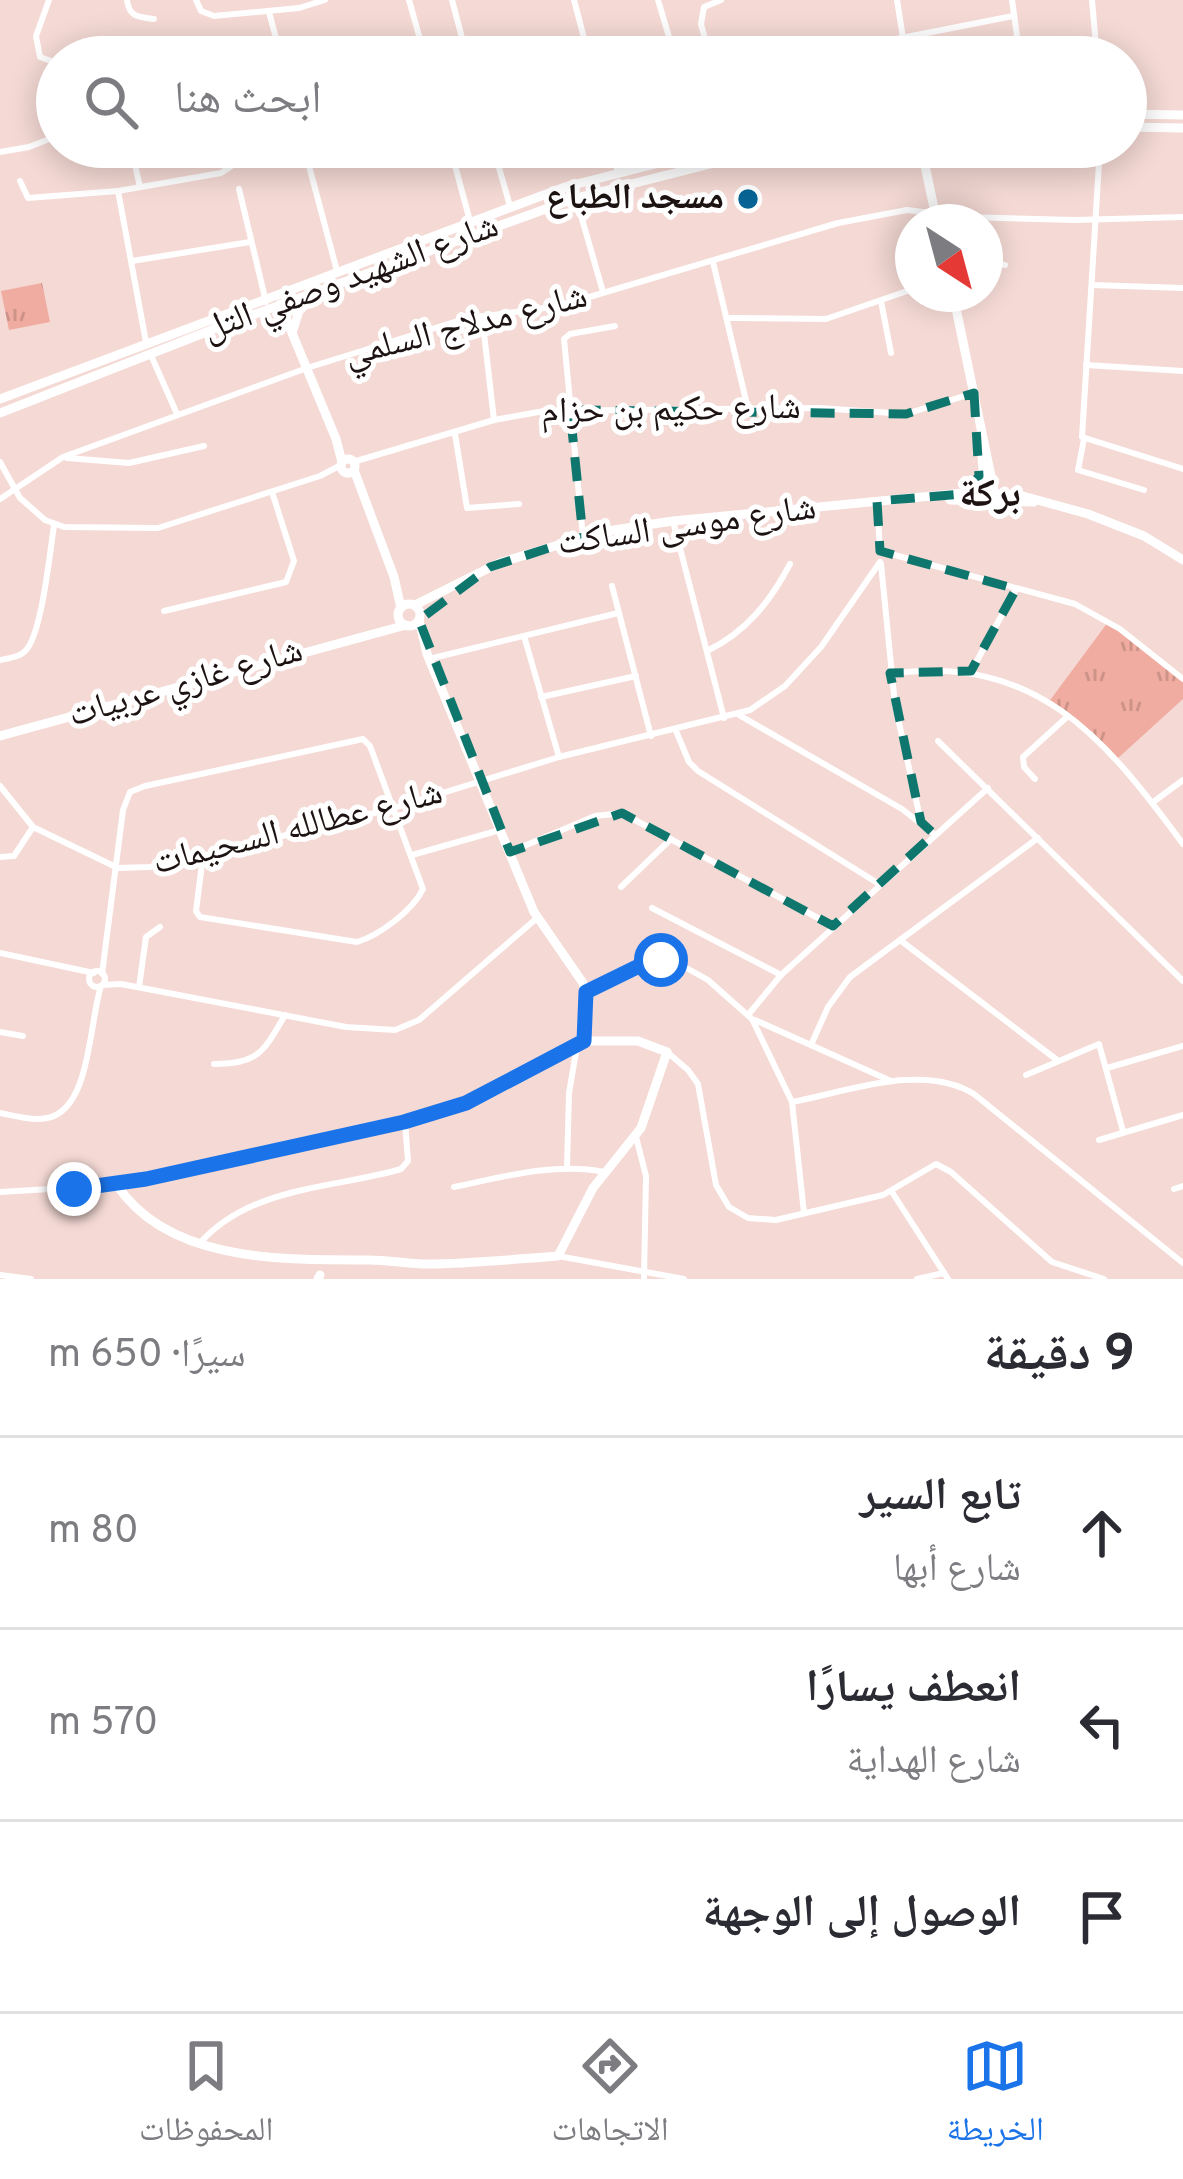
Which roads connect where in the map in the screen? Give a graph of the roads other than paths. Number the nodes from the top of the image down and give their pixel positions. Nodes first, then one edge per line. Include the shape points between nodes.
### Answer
1 (49, 0) edge
2 (127, 0) edge
3 (196, 0) edge
4 (325, 0) edge
5 (409, 0) edge
6 (452, 0) edge
7 (574, 0) edge
8 (658, 0) edge
9 (721, 0) edge
10 (897, 0) edge
11 (1012, 0) edge
12 (1092, 0) edge
13 (269, 12) junction
14 (1013, 16) junction
15 (154, 19) dead end
16 (38, 36) edge
17 (275, 36) edge
18 (419, 36) edge
19 (461, 36) edge
20 (583, 36) edge
21 (669, 36) edge
22 (705, 36) edge
23 (903, 36) edge
24 (913, 36) edge
25 (1017, 36) edge
26 (1095, 36) edge
27 (1147, 114) edge
28 (1183, 115) edge
29 (1147, 127) edge
30 (1183, 128) edge
31 (36, 144) edge
32 (0, 152) edge
33 (136, 168) edge
34 (230, 168) edge
35 (310, 168) edge
36 (456, 168) edge
37 (499, 168) edge
38 (618, 168) edge
39 (639, 168) edge
40 (694, 168) edge
41 (926, 168) edge
42 (1099, 168) edge
43 (619, 173) junction
44 (20, 181) dead end
45 (140, 187) junction
46 (239, 189) dead end
47 (118, 191) junction
48 (576, 198) junction
49 (933, 204) edge
50 (510, 206) junction
51 (895, 212) edge
52 (1183, 217) edge
53 (1003, 218) edge
54 (1095, 219) junction
55 (470, 221) junction
56 (250, 242) junction
57 (132, 261) junction
58 (713, 262) junction
59 (337, 272) junction
60 (1092, 285) junction
61 (1183, 288) edge
62 (319, 291) junction
63 (603, 292) junction
64 (270, 295) junction
65 (895, 296) edge
66 (880, 301) junction
67 (280, 305) junction
68 (267, 310) junction
69 (957, 312) edge
70 (482, 316) junction
71 (727, 318) junction
72 (615, 326) dead end
73 (296, 341) junction
74 (148, 347) junction
75 (891, 353) dead end
76 (1086, 365) junction
77 (307, 368) junction
78 (1183, 371) edge
79 (974, 393) junction
80 (0, 398) edge
81 (748, 409) junction
82 (570, 410) junction
83 (0, 413) edge
84 (177, 414) junction
85 (494, 420) junction
86 (982, 432) junction
87 (455, 434) junction
88 (1084, 439) junction
89 (204, 446) dead end
90 (63, 457) junction
91 (0, 463) edge
92 (348, 467) junction
93 (983, 467) junction
94 (1183, 469) edge
95 (13, 489) junction
96 (1144, 490) dead end
97 (272, 492) junction
98 (964, 494) junction
99 (990, 496) junction
100 (940, 498) junction
101 (0, 499) edge
102 (877, 501) junction
103 (519, 504) dead end
104 (673, 521) junction
105 (54, 525) junction
106 (583, 537) junction
107 (880, 551) junction
108 (1183, 560) edge
109 (880, 562) junction
110 (790, 564) dead end
111 (612, 586) dead end
112 (1016, 589) junction
113 (164, 611) dead end
114 (411, 611) junction
115 (618, 613) junction
116 (406, 625) junction
117 (372, 632) junction
118 (524, 637) junction
119 (707, 651) junction
120 (428, 657) junction
121 (0, 660) edge
122 (971, 671) junction
123 (890, 674) junction
124 (636, 676) junction
125 (1183, 680) edge
126 (541, 697) junction
127 (739, 715) junction
128 (1068, 716) junction
129 (724, 718) junction
130 (676, 731) junction
131 (0, 736) edge
132 (651, 736) junction
133 (938, 741) dead end
134 (559, 758) junction
135 (1035, 779) dead end
136 (1183, 780) edge
137 (480, 784) junction
138 (0, 786) edge
139 (988, 788) junction
140 (1152, 803) junction
141 (394, 808) junction
142 (921, 822) junction
143 (34, 827) junction
144 (500, 830) junction
145 (934, 834) junction
146 (1038, 838) junction
147 (670, 839) junction
148 (1183, 844) edge
149 (510, 852) junction
150 (412, 855) junction
151 (203, 856) junction
152 (0, 857) edge
153 (118, 868) junction
154 (879, 884) junction
155 (621, 887) dead end
156 (652, 908) dead end
157 (537, 918) junction
158 (160, 926) dead end
159 (833, 926) junction
160 (900, 940) junction
161 (0, 953) edge
162 (781, 975) junction
163 (98, 979) junction
164 (1183, 981) edge
165 (139, 988) junction
166 (586, 992) junction
167 (285, 1015) junction
168 (750, 1017) junction
169 (0, 1032) edge
170 (23, 1036) dead end
171 (580, 1043) junction
172 (811, 1045) junction
173 (1183, 1046) edge
174 (667, 1052) junction
175 (1057, 1060) junction
176 (214, 1064) dead end
177 (1107, 1068) junction
178 (1026, 1076) dead end
179 (895, 1082) junction
180 (792, 1102) junction
181 (0, 1113) edge
182 (1183, 1114) edge
183 (404, 1122) junction
184 (1123, 1131) junction
185 (636, 1137) junction
186 (1099, 1140) dead end
187 (567, 1168) junction
188 (604, 1172) junction
189 (117, 1185) junction
190 (454, 1187) dead end
191 (0, 1192) edge
192 (892, 1192) junction
193 (804, 1213) junction
194 (200, 1243) junction
195 (558, 1256) junction
196 (322, 1262) junction
197 (1183, 1263) edge
198 (0, 1275) edge
199 (645, 1276) edge
200 (946, 1276) edge
201 (319, 1277) edge
202 (31, 1279) edge
203 (684, 1279) edge
204 (917, 1279) edge
205 (1104, 1279) edge

1 - 16 street
2 - 15 street via 135,17
3 - 13 street via 214,16
4 - 13 street
5 - 18 street
6 - 19 street
7 - 20 street
8 - 21 street
9 - 22 street via 704,7
10 - 23 street
11 - 14 street
12 - 26 street
13 - 17 street
14 - 24 street
14 - 25 street
27 - 28 street
29 - 30 street
31 - 32 street
33 - 45 street
34 - 45 street
35 - 59 street
36 - 55 street
37 - 50 street
38 - 43 street
39 - 43 street, شارع الشهيد وصفي التل
40 - 48 street, شارع الشهيد وصفي التل
41 - 49 street
42 - 54 street
43 - 50 street, شارع الشهيد وصفي التل
44 - 47 street via 28,198
45 - 47 street
46 - 56 street
47 - 57 street
48 - 62 street, شارع الشهيد وصفي التل
48 - 63 street
50 - 55 street, شارع الشهيد وصفي التل
51 - 58 street, شارع مدلاج السلمي
52 - 54 street, شارع مدلاج السلمي
53 - 54 street, شارع مدلاج السلمي
54 - 60 street
55 - 59 street, شارع الشهيد وصفي التل
56 - 57 street
56 - 64 street
57 - 74 street
58 - 63 street, شارع مدلاج السلمي
58 - 71 street
59 - 64 street, شارع الشهيد وصفي التل
60 - 61 street
60 - 76 street
62 - 67 street, شارع الشهيد وصفي التل
62 - 73 street via 296,317
63 - 70 street, شارع مدلاج السلمي
64 - 67 street
64 - 68 street
64 - 74 street, شارع الشهيد وصفي التل
65 - 66 street
66 - 71 street via 811,321
66 - 75 street
67 - 68 street, شارع الشهيد وصفي التل
67 - 73 street
68 - 74 street, شارع الشهيد وصفي التل
69 - 79 street
70 - 77 street, شارع مدلاج السلمي
70 - 85 street
71 - 81 street
72 - 82 street via 566,335
73 - 77 street
74 - 80 street, شارع الشهيد وصفي التل
74 - 83 street, شارع الشهيد وصفي التل
74 - 84 street
76 - 78 street
76 - 88 street
77 - 84 street, شارع مدلاج السلمي
77 - 92 street
79 - 81 street, شارع حكيم بن حزام via 906,414
79 - 86 street
81 - 82 street, شارع حكيم بن حزام
82 - 85 street, شارع حكيم بن حزام
82 - 106 street
84 - 90 street, شارع مدلاج السلمي
85 - 87 street, شارع حكيم بن حزام
86 - 93 street
86 - 99 street
87 - 92 street, شارع حكيم بن حزام
87 - 103 street via 467,508
88 - 94 street
88 - 96 street via 1078,470
89 - 90 street via 129,463
90 - 95 street, شارع مدلاج السلمي
91 - 95 street
92 - 97 street, شارع حكيم بن حزام
92 - 114 street
93 - 98 street
93 - 99 street
95 - 101 street, شارع مدلاج السلمي
95 - 105 street
97 - 105 street, شارع حكيم بن حزام via 158,527
97 - 113 street via 293,561 286,582
98 - 99 street, شارع موسى الساكت
98 - 100 street, شارع موسى الساكت
99 - 100 street, شارع موسى الساكت
99 - 108 street, شارع موسى الساكت via 1114,523
100 - 102 street, شارع موسى الساكت
102 - 104 street, شارع موسى الساكت
102 - 107 street
104 - 106 street, شارع موسى الساكت
104 - 119 street
105 - 121 street via 29,646
106 - 114 street, شارع موسى الساكت via 499,563
107 - 109 street
107 - 112 street
109 - 123 street
109 - 127 street via 800,672
110 - 119 street via 752,620
111 - 115 street
112 - 122 street
112 - 125 street via 1092,612
114 - 116 street, شارع غازي عربيات
114 - 117 street, شارع غازي عربيات
114 - 120 street
115 - 118 street
115 - 124 street
116 - 117 street, شارع غازي عربيات
116 - 120 street
117 - 131 street, شارع غازي عربيات
118 - 120 street
118 - 126 street
119 - 129 street
120 - 137 street
122 - 123 street
122 - 128 street
123 - 142 street
124 - 126 street
124 - 132 street
126 - 134 street
127 - 129 street, شارع عطالله السحيمات
127 - 142 street
128 - 135 street via 1023,757
128 - 140 street
129 - 130 street, شارع عطالله السحيمات
130 - 132 street, شارع عطالله السحيمات
130 - 154 street via 698,771
132 - 134 street, شارع عطالله السحيمات
133 - 139 street
134 - 137 street, شارع عطالله السحيمات
136 - 140 street
137 - 141 street, شارع عطالله السحيمات
137 - 144 street
138 - 143 street, شارع عطالله السحيمات
139 - 145 street
139 - 146 street
140 - 148 street
141 - 150 street
141 - 151 street, شارع عطالله السحيمات
141 - 153 street via 363,739 268,758 130,792
142 - 145 street
143 - 152 street via 14,856
143 - 153 street, شارع عطالله السحيمات
144 - 149 street
144 - 150 street
145 - 154 street
146 - 160 street
146 - 164 street
147 - 149 street via 622,813 605,813
147 - 155 street
147 - 159 street
149 - 157 street
150 - 151 street via 422,894 357,943 200,917
151 - 153 street, شارع عطالله السحيمات
153 - 163 street
154 - 159 street
156 - 162 street
157 - 166 street
157 - 167 street via 404,1028
158 - 165 street via 146,937
159 - 162 street
160 - 172 street via 843,985
160 - 175 street
161 - 163 street
162 - 168 street
163 - 165 street
163 - 181 street via 72,1104 45,1119
165 - 167 street
166 - 168 street via 649,962 674,962
166 - 171 street
167 - 176 street via 252,1060
168 - 172 street
168 - 180 street
169 - 170 street
171 - 174 street via 648,1042
171 - 183 street via 466,1103
171 - 187 street
172 - 179 street
173 - 177 street
174 - 185 street
174 - 193 street via 698,1084 712,1173 729,1207 756,1220
175 - 177 street via 1099,1044
175 - 178 street
177 - 184 street
179 - 180 street
179 - 197 street via 947,1082 974,1094
180 - 193 street
182 - 184 street
183 - 189 street
183 - 194 street via 408,1161 401,1169 255,1204
184 - 186 street
185 - 188 street
185 - 199 street via 645,1163
187 - 188 street
187 - 190 street
188 - 195 street
189 - 191 street
189 - 194 street via 146,1215
192 - 193 street
192 - 200 street
192 - 205 street via 930,1165 943,1166 1052,1262
194 - 196 street
195 - 196 street
195 - 199 street
196 - 201 street
198 - 202 street
199 - 203 street
200 - 204 street

